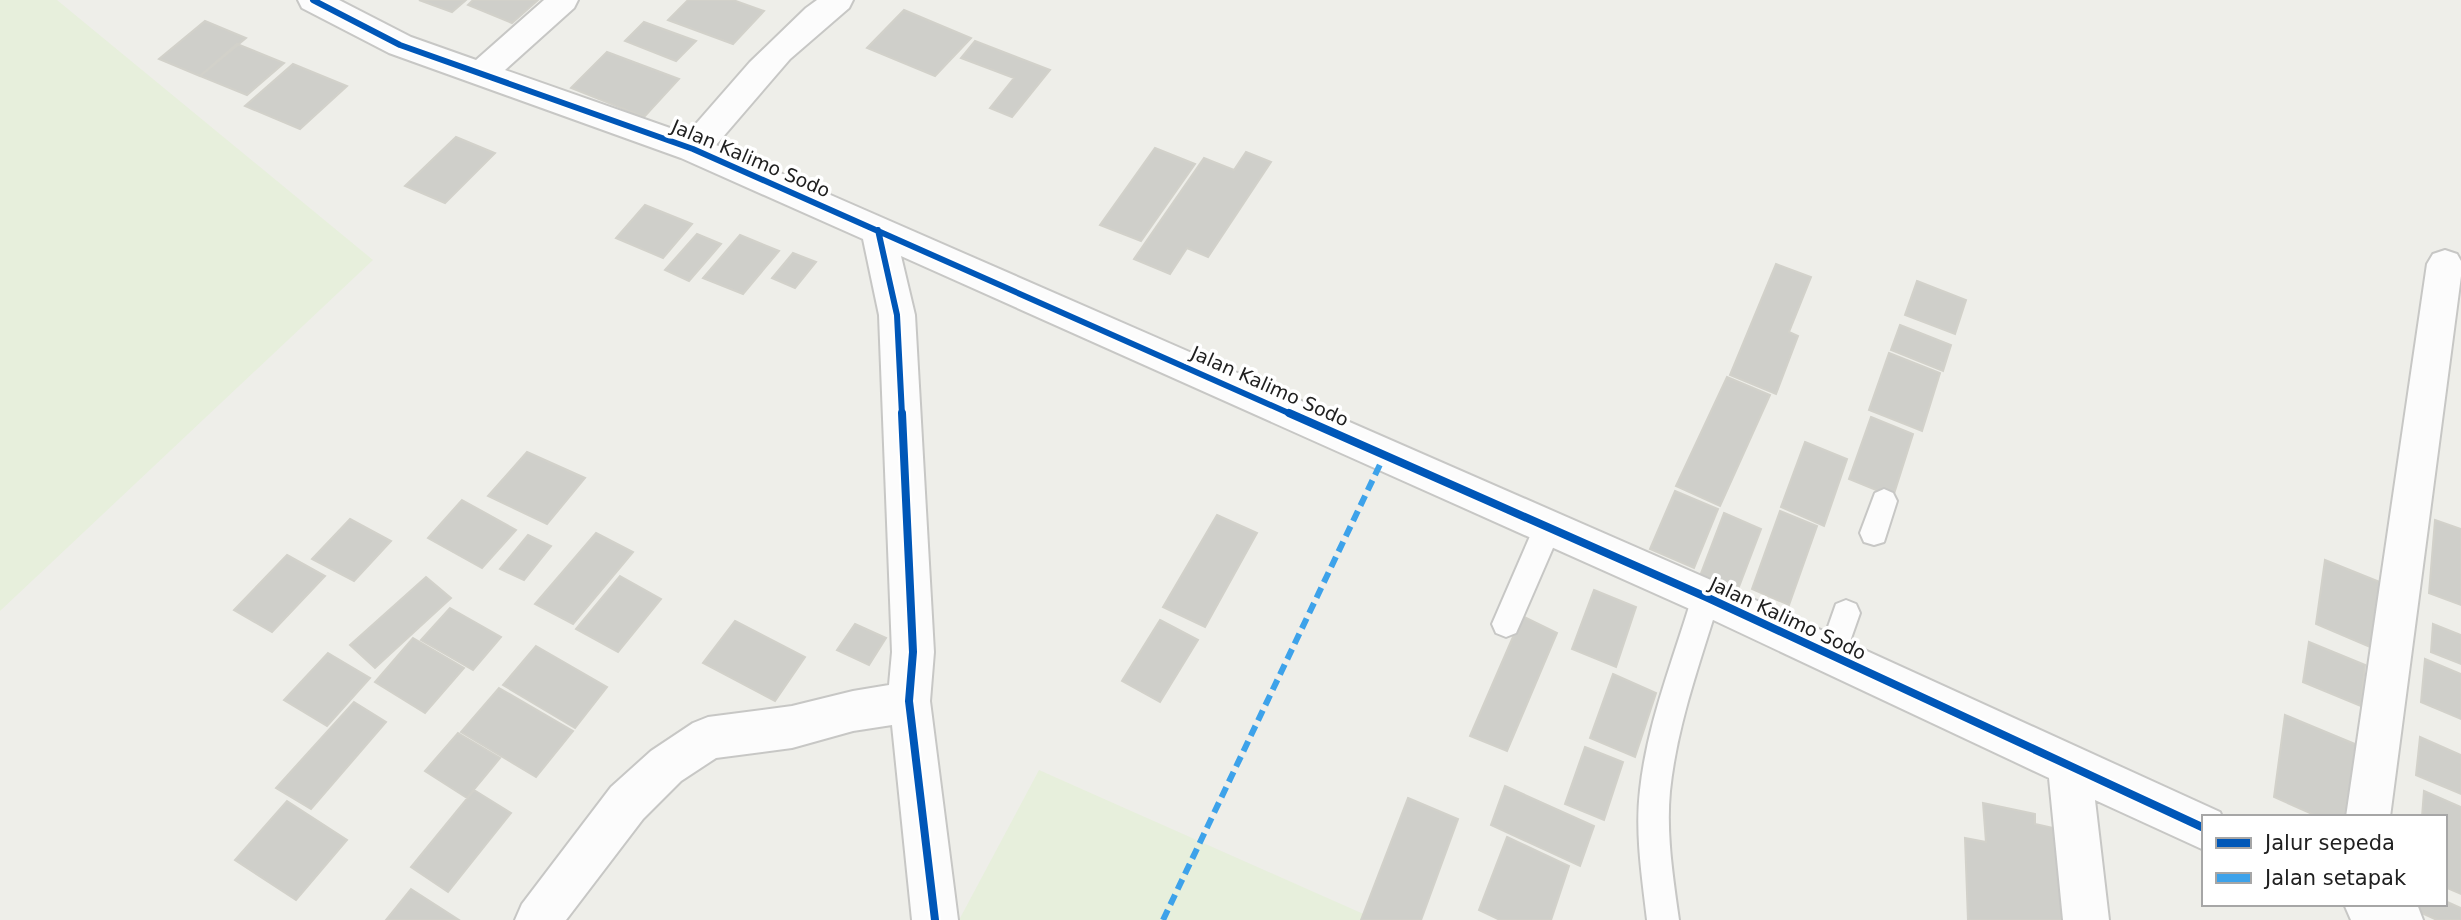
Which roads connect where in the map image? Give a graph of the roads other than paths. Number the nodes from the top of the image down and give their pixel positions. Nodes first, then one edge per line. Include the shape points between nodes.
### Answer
1 (313, 0) edge
2 (563, 0) edge
3 (838, 0) edge
4 (481, 74) junction
5 (693, 149) junction
6 (878, 230) junction
7 (2445, 264) dead end
8 (1884, 501) dead end
9 (1548, 527) junction
10 (1874, 533) dead end
11 (1706, 597) junction
12 (1846, 613) dead end
13 (1506, 624) dead end
14 (1832, 655) junction
15 (909, 701) junction
16 (2069, 764) junction
17 (2368, 815) edge
18 (2202, 827) edge
19 (2371, 906) edge
20 (538, 920) edge
21 (935, 920) edge
22 (1662, 920) edge
23 (2086, 920) edge
24 (2400, 920) edge

1 - 4 street, Jalan Kalimo Sodo via 400,45
2 - 4 street
3 - 5 street via 772,58
4 - 5 street, Jalan Kalimo Sodo
5 - 6 street, Jalan Kalimo Sodo
6 - 9 street, Jalan Kalimo Sodo
6 - 15 street via 897,315 913,652
7 - 17 street
8 - 10 lane
9 - 11 street, Jalan Kalimo Sodo
9 - 13 lane
11 - 14 street, Jalan Kalimo Sodo
11 - 22 lane via 1655,789 1653,833
12 - 14 lane
14 - 16 street, Jalan Kalimo Sodo
15 - 20 street via 792,727 708,738 666,766 628,803
15 - 21 street
16 - 18 street, Jalan Kalimo Sodo
16 - 23 street
19 - 24 street

